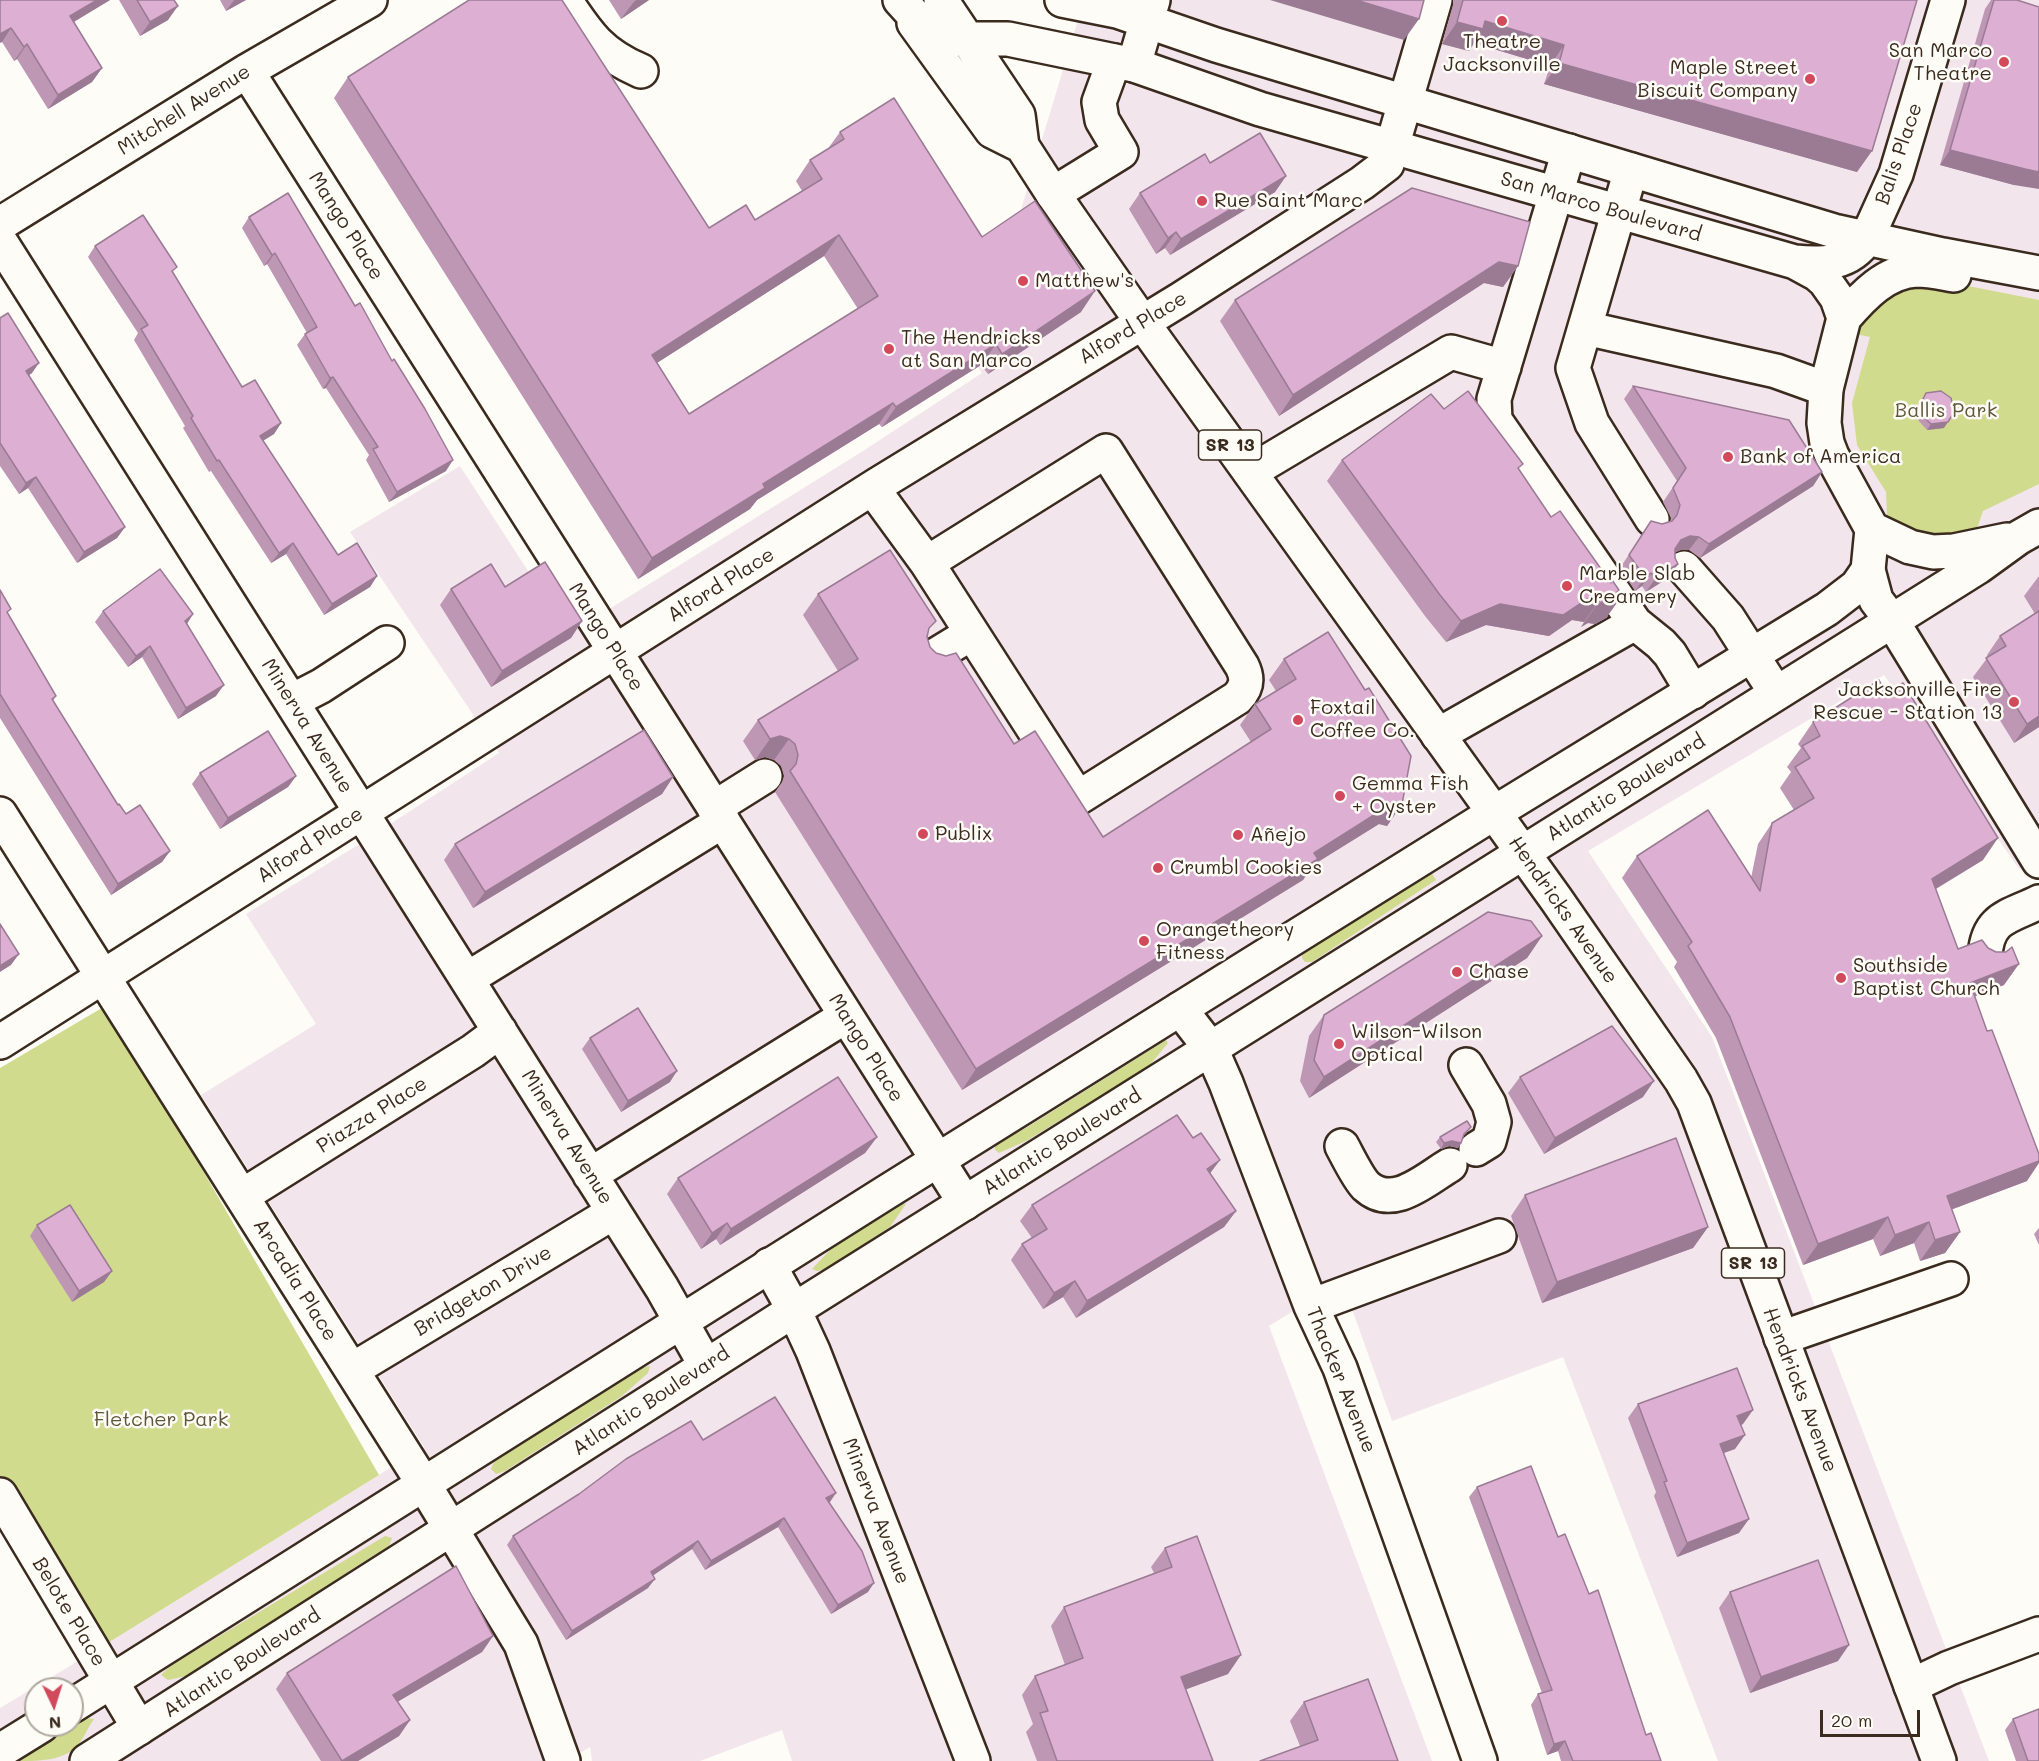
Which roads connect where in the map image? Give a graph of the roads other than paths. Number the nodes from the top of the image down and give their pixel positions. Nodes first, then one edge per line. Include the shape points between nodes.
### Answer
1 (370, 0) edge
2 (899, 0) edge
3 (941, 0) edge
4 (1062, 0) edge
5 (1435, 0) edge
6 (1948, 0) edge
7 (560, 8) edge
8 (1150, 11) edge
9 (968, 39) junction
10 (1124, 63) junction
11 (248, 71) junction
12 (640, 71) dead end
13 (1406, 102) junction
14 (1022, 146) junction
15 (1393, 147) junction
16 (1569, 151) junction
17 (1631, 170) junction
18 (1053, 194) junction
19 (1556, 194) junction
20 (1619, 212) junction
21 (0, 224) edge
22 (1867, 238) junction
23 (0, 241) edge
24 (1795, 262) junction
25 (2039, 273) edge
26 (2039, 290) edge
27 (1844, 318) junction
28 (1142, 322) junction
29 (1585, 328) junction
30 (1504, 367) junction
31 (1826, 388) junction
32 (1250, 472) junction
33 (873, 489) junction
34 (1652, 519) edge
35 (1872, 529) junction
36 (2028, 532) edge
37 (927, 563) junction
38 (1684, 568) dead end
39 (1868, 570) junction
40 (1892, 621) junction
41 (1635, 623) junction
42 (972, 633) junction
43 (387, 643) dead end
44 (615, 651) junction
45 (1752, 654) junction
46 (932, 658) edge
47 (1693, 692) junction
48 (1776, 693) junction
49 (292, 702) junction
50 (1438, 735) junction
51 (765, 776) dead end
52 (362, 812) junction
53 (1494, 813) junction
54 (0, 814) edge
55 (718, 814) junction
56 (1522, 854) junction
57 (2038, 856) edge
58 (2039, 902) edge
59 (1985, 955) edge
60 (104, 977) junction
61 (467, 979) junction
62 (1180, 1009) junction
63 (846, 1016) junction
64 (500, 1031) junction
65 (0, 1042) edge
66 (1210, 1049) junction
67 (1466, 1065) dead end
68 (1342, 1146) dead end
69 (938, 1160) junction
70 (590, 1175) junction
71 (242, 1196) junction
72 (965, 1203) junction
73 (614, 1212) junction
74 (1499, 1236) dead end
75 (769, 1265) junction
76 (1952, 1279) dead end
77 (1311, 1306) junction
78 (794, 1310) junction
79 (681, 1321) junction
80 (1781, 1338) junction
81 (706, 1366) junction
82 (352, 1370) junction
83 (423, 1483) junction
84 (0, 1495) edge
85 (452, 1528) junction
86 (2039, 1634) edge
87 (111, 1681) junction
88 (1911, 1686) junction
89 (84, 1698) edge
90 (139, 1728) junction
91 (24, 1736) edge
92 (0, 1751) edge
93 (87, 1761) edge
94 (563, 1761) edge
95 (973, 1761) edge
96 (1480, 1761) edge
97 (1939, 1761) edge

1 - 11 main road, Mitchell Avenue
2 - 9 main road, San Marco Boulevard via 936,34
2 - 14 main road via 992,131
3 - 9 main road, Hendricks Avenue / SR 13
4 - 8 main road via 1117,11
5 - 13 main road, Alford Place
6 - 22 main road, Balis Place via 1896,174
7 - 12 main road via 606,52
8 - 10 main road
8 - 13 main road via 1216,45
9 - 10 main road, San Marco Boulevard via 1008,39
9 - 14 main road, Hendricks Avenue / SR 13 via 1018,115
10 - 15 main road, San Marco Boulevard via 1260,109
10 - 18 main road via 1099,102 1102,120 1121,152
11 - 21 main road, Mitchell Avenue
11 - 44 main road, Mango Place
13 - 15 main road, Alford Place
13 - 16 main road
14 - 18 main road, Hendricks Avenue / SR 13
15 - 19 main road, San Marco Boulevard
15 - 28 main road, Alford Place via 1387,164 1362,183
16 - 17 main road
16 - 19 main road
17 - 20 main road
17 - 22 main road
18 - 28 main road, Hendricks Avenue / SR 13
19 - 20 main road, San Marco Boulevard
19 - 30 main road
20 - 24 main road, San Marco Boulevard
20 - 29 main road
22 - 24 main road via 1862,246 1837,261
22 - 25 main road
23 - 49 main road, Minerva Avenue
24 - 27 main road, San Marco Boulevard via 1825,281
26 - 27 main road via 1916,270 1873,288
27 - 31 main road
28 - 32 main road, Hendricks Avenue / SR 13
28 - 33 main road, Alford Place
29 - 31 main road via 1776,371
29 - 34 main road via 1573,368 1582,396 1592,423
30 - 32 main road via 1451,352
30 - 41 main road via 1494,399 1496,420
31 - 35 main road via 1823,411 1827,443
32 - 50 main road, Hendricks Avenue / SR 13
33 - 37 main road
33 - 44 main road, Alford Place
35 - 36 main road via 1910,547 1933,552 1954,551
35 - 39 main road
36 - 40 main road, Atlantic Boulevard
37 - 42 main road
37 - 42 main road via 1107,451 1242,666 1245,687 1237,698 1078,798
38 - 45 main road via 1728,618
39 - 40 main road via 1876,600
39 - 45 main road via 1857,586 1827,609
40 - 48 main road, Atlantic Boulevard
40 - 57 main road
41 - 47 main road via 1670,654
41 - 50 main road
42 - 46 main road
43 - 49 main road
44 - 52 main road, Alford Place
44 - 55 main road, Mango Place
45 - 47 main road
45 - 48 main road
47 - 53 main road
48 - 56 main road, Atlantic Boulevard
49 - 52 main road, Minerva Avenue
50 - 53 main road, Hendricks Avenue / SR 13
51 - 55 main road
52 - 60 main road, Alford Place
52 - 61 main road, Minerva Avenue
53 - 56 main road, Hendricks Avenue / SR 13
53 - 62 main road
54 - 60 main road, Arcadia Place
55 - 61 main road
55 - 63 main road, Mango Place
56 - 66 main road, Atlantic Boulevard
56 - 80 main road, Hendricks Avenue / SR 13 via 1682,1080
58 - 59 main road via 1996,924 1986,938
60 - 65 main road, Alford Place
60 - 71 main road, Arcadia Place
61 - 64 main road, Minerva Avenue
62 - 66 main road, Thacker Avenue
62 - 69 main road
63 - 69 main road, Mango Place
63 - 70 main road
64 - 70 main road, Minerva Avenue
64 - 71 main road, Piazza Place
66 - 72 main road, Atlantic Boulevard
66 - 77 main road, Thacker Avenue
67 - 68 main road via 1489,1104 1494,1122 1489,1141 1402,1194 1386,1197 1366,1186
69 - 72 main road, Mango Place
69 - 75 main road
70 - 73 main road, Minerva Avenue
71 - 82 main road, Arcadia Place
72 - 78 main road, Atlantic Boulevard
73 - 79 main road, Minerva Avenue
73 - 82 main road, Bridgeton Drive
74 - 77 main road
75 - 78 main road, Minerva Avenue
75 - 79 main road
76 - 80 main road
77 - 96 main road, Thacker Avenue via 1340,1368
78 - 81 main road, Atlantic Boulevard
78 - 95 main road, Minerva Avenue
79 - 81 main road, Minerva Avenue
79 - 83 main road
80 - 88 main road, Hendricks Avenue / SR 13
81 - 85 main road, Atlantic Boulevard
82 - 83 main road, Arcadia Place
83 - 85 main road, Arcadia Place
83 - 87 main road
84 - 87 main road, Belote Place
85 - 90 main road, Atlantic Boulevard
85 - 94 main road, Arcadia Place via 521,1644
86 - 88 main road
87 - 89 main road
87 - 90 main road, Belote Place
88 - 97 main road, Hendricks Avenue / SR 13
90 - 93 main road, Atlantic Boulevard
91 - 92 main road

